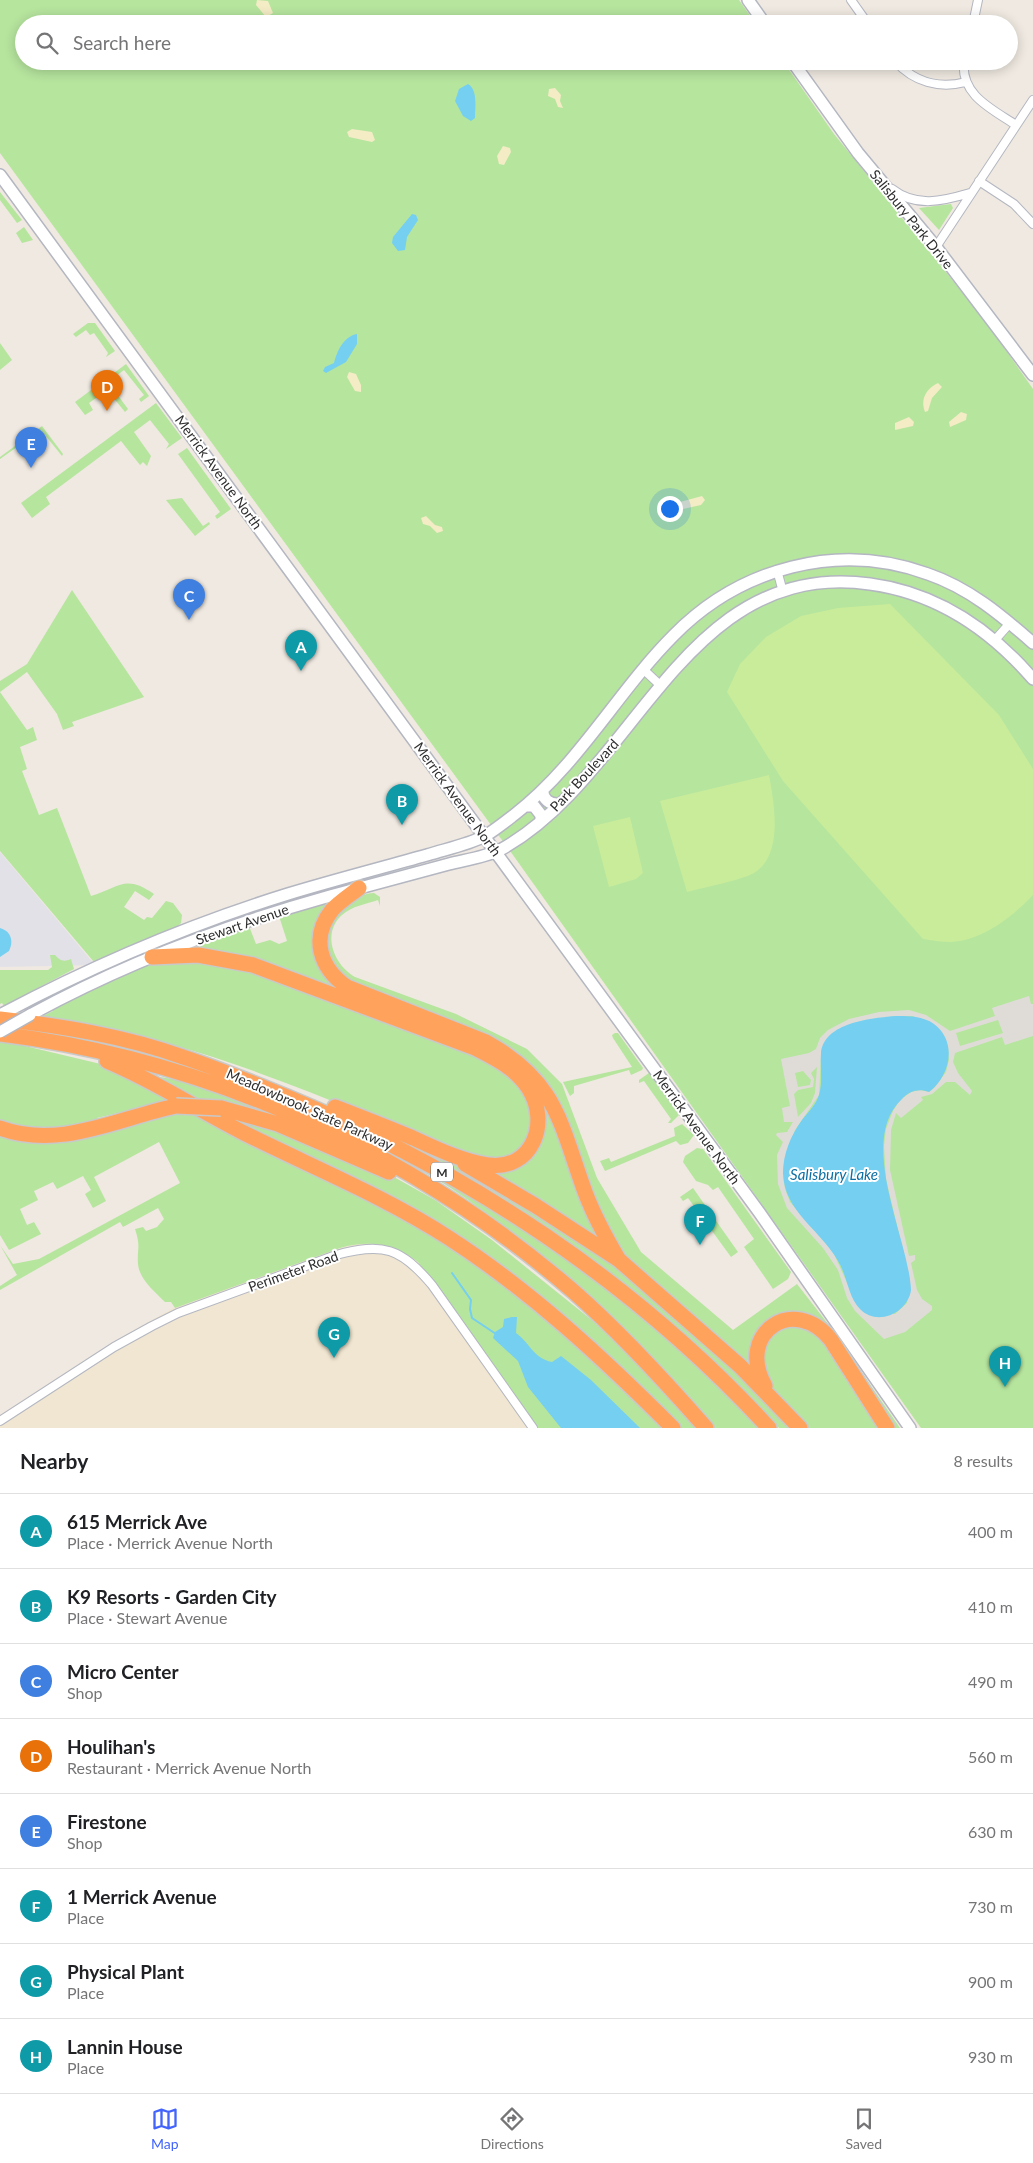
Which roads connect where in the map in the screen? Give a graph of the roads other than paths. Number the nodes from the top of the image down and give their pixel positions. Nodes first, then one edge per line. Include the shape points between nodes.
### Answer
1 (748, 0) edge
2 (851, 0) edge
3 (978, 0) edge
4 (759, 15) edge
5 (862, 15) edge
6 (974, 15) edge
7 (798, 70) edge
8 (905, 70) edge
9 (965, 70) edge
10 (966, 82) junction
11 (1033, 100) edge
12 (1016, 125) junction
13 (0, 175) edge
14 (881, 180) junction
15 (978, 181) junction
16 (970, 194) junction
17 (1033, 224) edge
18 (936, 247) junction
19 (1033, 375) edge
20 (777, 570) junction
21 (783, 592) junction
22 (1010, 624) junction
23 (995, 640) junction
24 (1033, 643) edge
25 (644, 670) junction
26 (1033, 679) edge
27 (660, 685) junction
28 (543, 790) junction
29 (559, 804) junction
30 (525, 806) junction
31 (541, 820) junction
32 (485, 836) junction
33 (497, 852) junction
34 (316, 886) junction
35 (359, 888) junction
36 (286, 894) junction
37 (331, 896) junction
38 (278, 911) junction
39 (203, 924) junction
40 (191, 928) junction
41 (198, 938) junction
42 (152, 957) junction
43 (2, 1016) edge
44 (0, 1033) edge
45 (68, 1045) junction
46 (234, 1076) junction
47 (0, 1128) edge
48 (444, 1152) junction
49 (455, 1201) junction
50 (619, 1260) junction
51 (773, 1400) junction
52 (0, 1422) edge
53 (533, 1428) edge
54 (673, 1428) edge
55 (706, 1428) edge
56 (769, 1428) edge
57 (800, 1428) edge
58 (887, 1428) edge
59 (910, 1428) edge

1 - 4 main road
2 - 5 street
3 - 6 street
7 - 14 main road, Salisbury Park Drive
8 - 10 street via 926,82 946,85
9 - 10 street
10 - 12 street via 979,100
11 - 12 street
12 - 15 street
13 - 32 main road, Merrick Avenue North
14 - 16 street via 909,199 926,202
14 - 18 main road, Salisbury Park Drive
15 - 16 street
15 - 17 street via 1014,204
16 - 18 street
18 - 19 main road, Salisbury Park Drive
20 - 21 street
20 - 22 main road, Park Boulevard via 844,559 898,565 952,584
20 - 25 main road, Park Boulevard via 743,584 709,604 673,635
21 - 23 main road, Park Boulevard via 833,582 889,586 946,606
21 - 27 main road, Park Boulevard via 738,612 708,633
22 - 23 street
22 - 24 main road, Park Boulevard
23 - 26 main road, Park Boulevard
25 - 27 street
25 - 28 main road, Park Boulevard
27 - 29 main road, Park Boulevard via 608,751
28 - 29 main road via 547,801
28 - 30 main road, Park Boulevard
29 - 31 main road, Park Boulevard
30 - 31 main road via 534,806
30 - 32 main road, Park Boulevard
31 - 33 main road, Park Boulevard
32 - 33 main road, Merrick Avenue North
32 - 34 main road, Stewart Avenue
33 - 35 main road, Stewart Avenue
33 - 59 main road, Merrick Avenue North via 759,1212
34 - 36 main road, Stewart Avenue
34 - 37 main road
35 - 37 main road, Stewart Avenue
35 - 50 highway via 332,911 322,930 320,947 329,971 347,987 486,1042 526,1069 559,1115 590,1206
36 - 38 main road
36 - 39 main road, Stewart Avenue
37 - 38 main road, Stewart Avenue
38 - 41 main road, Stewart Avenue
39 - 40 main road, Stewart Avenue
39 - 41 main road
40 - 41 main road
40 - 43 main road, Stewart Avenue via 107,962
41 - 42 main road, Stewart Avenue
42 - 44 main road, Stewart Avenue, bridge via 72,993
42 - 48 highway via 178,954 208,957 270,970 475,1048 509,1068 528,1087 537,1102 538,1132 526,1152 511,1162 488,1165
43 - 46 highway, Meadowbrook State Parkway / M via 139,1044
44 - 45 highway, Meadowbrook State Parkway / M
45 - 49 highway, Meadowbrook State Parkway / M via 167,1069 266,1103 356,1144
45 - 54 highway via 143,1076 245,1133 378,1197 448,1238 549,1312
46 - 48 highway via 282,1087
46 - 56 highway, Meadowbrook State Parkway / M via 375,1136 477,1191 522,1220 634,1302 714,1372
47 - 49 highway, bridge via 25,1136 58,1136 176,1106 221,1108 278,1124
48 - 50 highway
49 - 55 highway, Meadowbrook State Parkway / M via 574,1292 646,1361
50 - 51 highway via 740,1366
51 - 57 highway
51 - 58 highway via 760,1377 756,1362 758,1345 766,1332 779,1323 792,1319 811,1322 825,1332
52 - 53 street, Perimeter Road via 114,1347 170,1317 336,1255 373,1248 396,1253 416,1266

